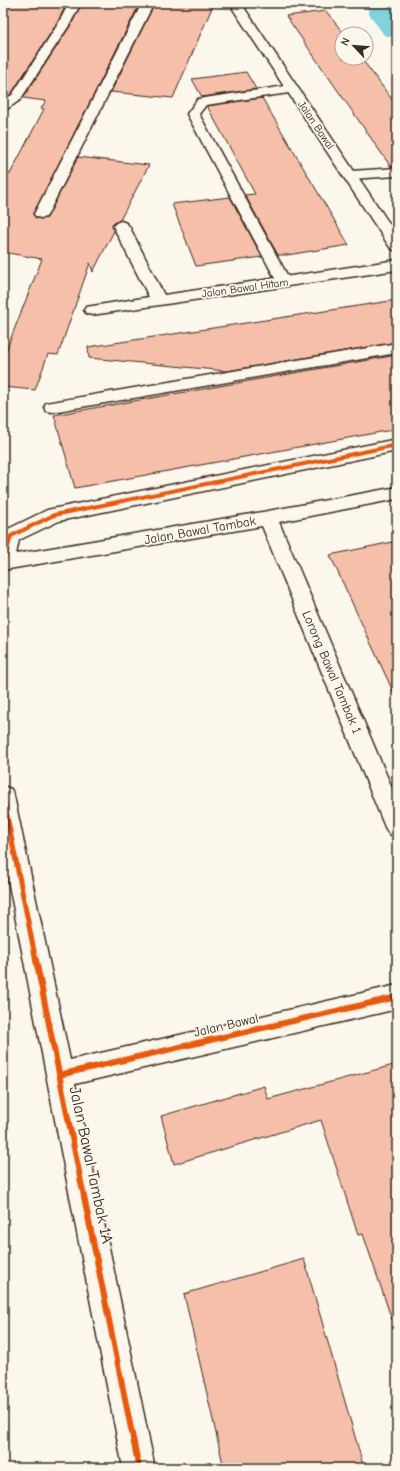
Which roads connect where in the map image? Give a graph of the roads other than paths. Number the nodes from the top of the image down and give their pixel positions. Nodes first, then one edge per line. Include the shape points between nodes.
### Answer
1 (75, 3) edge
2 (148, 3) edge
3 (241, 3) edge
4 (292, 89) junction
5 (3, 106) edge
6 (397, 172) edge
7 (351, 175) junction
8 (41, 214) dead end
9 (121, 226) dead end
10 (397, 246) edge
11 (397, 265) edge
12 (284, 282) junction
13 (160, 300) junction
14 (92, 310) dead end
15 (397, 348) edge
16 (52, 407) dead end
17 (397, 445) edge
18 (397, 493) edge
19 (268, 518) junction
20 (3, 563) edge
21 (3, 796) edge
22 (397, 827) edge
23 (397, 997) edge
24 (59, 1075) junction
25 (139, 1468) edge

1 - 5 lane via 16,97
2 - 8 street
3 - 4 street, Jalan Bawal via 239,9
4 - 7 street, Jalan Bawal
4 - 12 lane via 202,102 193,114
6 - 7 lane
7 - 10 street, Jalan Bawal
9 - 13 street
11 - 12 street, Jalan Bawal Hitam
12 - 13 street, Jalan Bawal Hitam
13 - 14 street, Jalan Bawal Hitam
15 - 16 lane
17 - 20 street via 54,515 11,536
18 - 19 street, Jalan Bawal Tambak
19 - 20 street, Jalan Bawal Tambak
19 - 22 street, Lorong Bawal Tambak 1
21 - 24 street, Jalan Bawal Tambak 1A
23 - 24 street, Jalan Bawal
24 - 25 street, Jalan Bawal Tambak 1A

